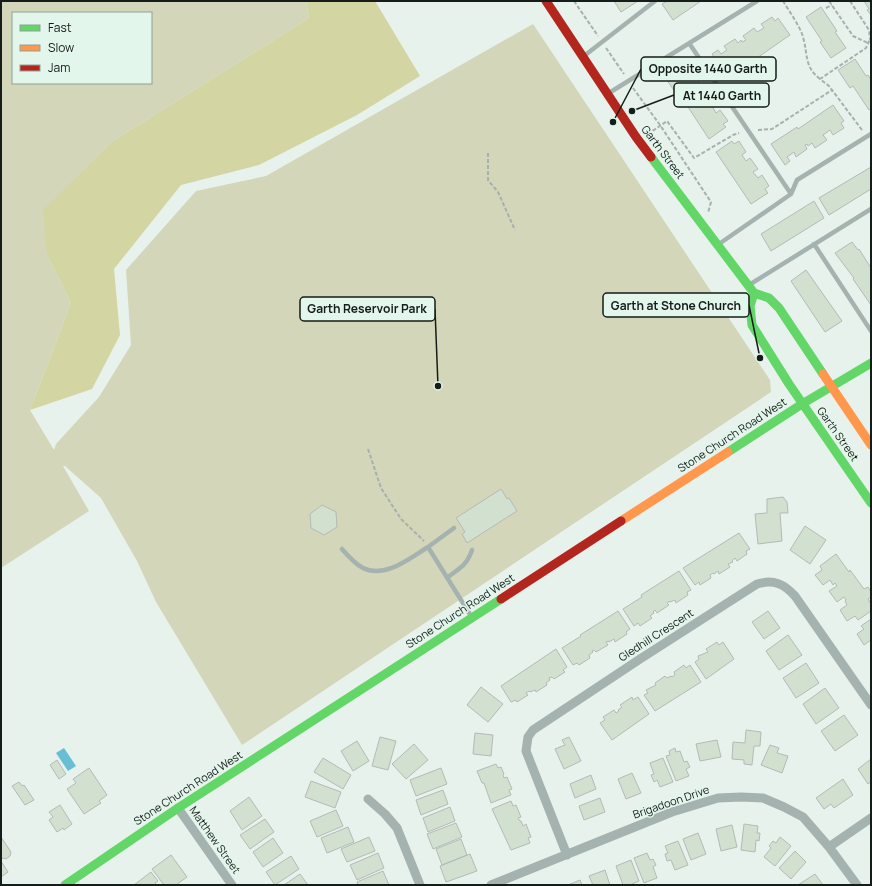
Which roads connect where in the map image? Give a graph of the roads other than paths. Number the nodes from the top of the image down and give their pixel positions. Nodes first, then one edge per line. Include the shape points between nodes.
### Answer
1 (546, 1) edge
2 (655, 1) edge
3 (757, 1) edge
4 (689, 43) junction
5 (584, 57) junction
6 (608, 93) junction
7 (869, 135) edge
8 (791, 194) junction
9 (871, 209) edge
10 (814, 244) junction
11 (718, 245) junction
12 (748, 285) junction
13 (754, 294) junction
14 (871, 332) edge
15 (871, 363) edge
16 (831, 387) junction
17 (802, 404) junction
18 (871, 445) edge
19 (855, 480) junction
20 (871, 497) edge
21 (871, 503) edge
22 (454, 528) dead end
23 (428, 547) junction
24 (342, 549) dead end
25 (472, 550) dead end
26 (448, 577) junction
27 (472, 618) junction
28 (871, 705) edge
29 (368, 799) dead end
30 (178, 808) junction
31 (871, 818) edge
32 (829, 847) junction
33 (567, 855) junction
34 (65, 885) edge
35 (232, 885) edge
36 (420, 885) edge
37 (491, 885) edge
38 (856, 885) edge

1 - 5 main road, Garth Street
2 - 5 lane
3 - 4 lane
4 - 6 lane
4 - 8 lane
5 - 6 main road, Garth Street
6 - 11 main road, Garth Street via 636,137
7 - 8 lane via 797,180
8 - 11 lane
9 - 10 lane
10 - 12 lane
10 - 14 lane
11 - 12 main road, Garth Street
12 - 13 main road, Garth Street
13 - 16 main road, Garth Street via 769,298 779,308
13 - 17 main road, Garth Street via 750,306 752,325
15 - 16 main road, Stone Church Road West
16 - 17 main road, Stone Church Road West
16 - 18 main road, Garth Street
17 - 19 main road, Garth Street
17 - 27 main road, Stone Church Road West
19 - 20 main road
19 - 21 main road, Garth Street
22 - 23 lane
23 - 24 lane via 382,571 362,568
23 - 26 lane
25 - 26 lane via 468,560
26 - 27 lane
27 - 30 main road, Stone Church Road West
28 - 33 street, Gledhill Crescent via 796,596 782,584 769,581 757,584 533,730 528,737 526,751
29 - 36 street via 386,814 397,828
30 - 34 main road, Stone Church Road West
30 - 35 street, Matthew Street
31 - 32 street
32 - 33 street, Brigadoon Drive via 803,817 763,798 740,797 718,798 672,812
32 - 38 street, Brigadoon Drive
33 - 37 street, Brigadoon Drive

